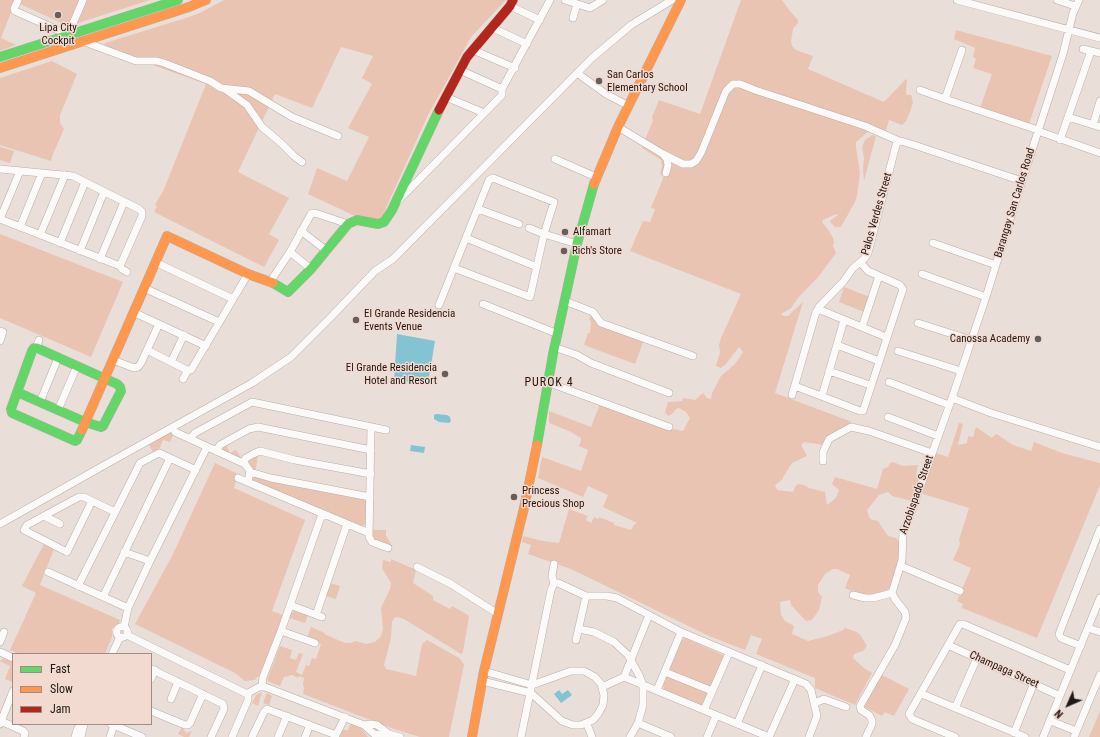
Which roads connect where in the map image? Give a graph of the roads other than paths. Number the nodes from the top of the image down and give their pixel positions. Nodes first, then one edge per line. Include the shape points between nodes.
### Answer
1 (18, 0) edge
2 (83, 0) edge
3 (178, 0) edge
4 (206, 0) edge
5 (550, 0) edge
6 (566, 0) edge
7 (603, 0) edge
8 (672, 0) edge
9 (681, 0) edge
10 (957, 0) edge
11 (1058, 0) edge
12 (511, 3) edge
13 (1077, 3) edge
14 (577, 4) junction
15 (573, 18) dead end
16 (540, 20) junction
17 (492, 27) junction
18 (1068, 30) junction
19 (68, 35) junction
20 (1100, 38) edge
21 (82, 41) junction
22 (527, 44) junction
23 (1083, 49) dead end
24 (473, 50) junction
25 (962, 50) dead end
26 (1091, 51) junction
27 (1100, 53) edge
28 (0, 57) edge
29 (0, 68) edge
30 (514, 68) junction
31 (460, 70) junction
32 (577, 73) junction
33 (224, 88) junction
34 (502, 89) junction
35 (920, 90) dead end
36 (446, 97) junction
37 (945, 99) junction
38 (1100, 101) edge
39 (629, 106) junction
40 (484, 113) junction
41 (1068, 117) junction
42 (1096, 126) edge
43 (618, 128) junction
44 (1038, 131) junction
45 (338, 136) dead end
46 (1060, 140) junction
47 (899, 141) junction
48 (1100, 153) edge
49 (663, 154) junction
50 (554, 159) dead end
51 (302, 162) dead end
52 (0, 169) edge
53 (20, 171) junction
54 (42, 173) junction
55 (666, 173) dead end
56 (65, 175) junction
57 (596, 178) junction
58 (1022, 181) junction
59 (86, 182) junction
60 (104, 192) junction
61 (0, 198) edge
62 (8, 201) junction
63 (124, 202) junction
64 (394, 205) junction
65 (478, 209) junction
66 (0, 219) edge
67 (348, 224) junction
68 (519, 224) dead end
69 (20, 227) junction
70 (529, 228) dead end
71 (301, 231) junction
72 (544, 234) junction
73 (40, 235) junction
74 (466, 238) junction
75 (60, 243) junction
76 (933, 243) dead end
77 (577, 244) junction
78 (80, 251) junction
79 (327, 251) junction
80 (290, 252) junction
81 (100, 258) junction
82 (155, 262) junction
83 (861, 263) junction
84 (996, 265) junction
85 (120, 266) junction
86 (537, 267) junction
87 (454, 268) junction
88 (312, 269) junction
89 (127, 272) dead end
90 (248, 274) junction
91 (922, 274) dead end
92 (879, 276) junction
93 (270, 282) junction
94 (144, 288) junction
95 (986, 297) junction
96 (232, 299) junction
97 (565, 301) junction
98 (483, 304) dead end
99 (439, 305) dead end
100 (818, 309) junction
101 (134, 312) junction
102 (844, 320) junction
103 (219, 322) junction
104 (918, 323) dead end
105 (159, 324) junction
106 (862, 327) junction
107 (0, 330) edge
108 (558, 334) junction
109 (184, 335) junction
110 (886, 337) junction
111 (971, 340) junction
112 (0, 341) edge
113 (837, 345) junction
114 (206, 346) junction
115 (554, 346) junction
116 (147, 350) junction
117 (898, 351) dead end
118 (693, 356) dead end
119 (58, 358) junction
120 (113, 360) junction
121 (879, 361) junction
122 (171, 362) junction
123 (76, 366) junction
124 (188, 370) junction
125 (829, 371) junction
126 (961, 371) junction
127 (104, 379) junction
128 (183, 379) dead end
129 (547, 382) junction
130 (889, 382) dead end
131 (870, 385) junction
132 (795, 386) junction
133 (18, 392) junction
134 (669, 393) dead end
135 (792, 395) dead end
136 (822, 396) junction
137 (40, 402) junction
138 (951, 402) junction
139 (58, 410) junction
140 (888, 417) dead end
141 (85, 422) junction
142 (371, 427) junction
143 (669, 427) dead end
144 (386, 430) dead end
145 (175, 432) dead end
146 (938, 436) junction
147 (190, 439) junction
148 (208, 447) junction
149 (1100, 447) edge
150 (371, 450) junction
151 (216, 451) junction
152 (932, 453) junction
153 (170, 458) junction
154 (823, 461) dead end
155 (243, 463) junction
156 (196, 470) junction
157 (250, 472) junction
158 (371, 474) junction
159 (238, 478) dead end
160 (248, 482) junction
161 (370, 497) junction
162 (92, 501) junction
163 (115, 512) junction
164 (322, 514) junction
165 (44, 516) junction
166 (0, 524) edge
167 (60, 524) dead end
168 (347, 524) junction
169 (1100, 529) edge
170 (369, 533) junction
171 (388, 548) dead end
172 (124, 552) junction
173 (150, 561) junction
174 (554, 564) dead end
175 (901, 566) junction
176 (417, 567) dead end
177 (48, 572) dead end
178 (554, 583) junction
179 (78, 586) junction
180 (960, 591) dead end
181 (892, 593) junction
182 (853, 595) dead end
183 (586, 596) junction
184 (103, 597) junction
185 (1100, 598) edge
186 (290, 605) junction
187 (128, 608) junction
188 (498, 614) junction
189 (649, 615) junction
190 (1088, 628) junction
191 (579, 630) junction
192 (281, 631) junction
193 (4, 632) dead end
194 (681, 632) junction
195 (1100, 632) edge
196 (123, 636) junction
197 (576, 640) dead end
198 (0, 643) edge
199 (315, 643) dead end
200 (948, 645) junction
201 (1081, 646) junction
202 (0, 651) edge
203 (113, 653) edge
204 (729, 653) junction
205 (12, 657) edge
206 (977, 658) junction
207 (632, 660) junction
208 (762, 665) junction
209 (153, 670) edge
210 (1070, 670) junction
211 (484, 671) junction
212 (665, 672) junction
213 (1100, 675) edge
214 (624, 677) junction
215 (795, 679) junction
216 (513, 680) junction
217 (482, 681) junction
218 (178, 682) junction
219 (1034, 684) junction
220 (532, 685) junction
221 (262, 686) junction
222 (643, 686) junction
223 (602, 687) junction
224 (511, 688) junction
225 (657, 690) junction
226 (712, 691) junction
227 (248, 693) junction
228 (531, 693) junction
229 (12, 694) edge
230 (203, 694) junction
231 (922, 694) junction
232 (1060, 696) junction
233 (171, 699) dead end
234 (815, 703) junction
235 (3, 707) edge
236 (846, 707) dead end
237 (955, 708) junction
238 (704, 710) junction
239 (152, 711) edge
240 (287, 716) junction
241 (716, 716) junction
242 (345, 717) junction
243 (1050, 721) junction
244 (1, 723) edge
245 (638, 723) junction
246 (587, 724) junction
247 (736, 724) junction
248 (81, 725) edge
249 (82, 725) edge
250 (113, 725) edge
251 (310, 725) junction
252 (1014, 733) junction
253 (1075, 734) edge
254 (335, 736) edge
255 (24, 737) edge
256 (75, 737) edge
257 (81, 737) edge
258 (110, 737) edge
259 (142, 737) edge
260 (211, 737) edge
261 (232, 737) edge
262 (252, 737) edge
263 (278, 737) edge
264 (305, 737) edge
265 (400, 737) edge
266 (472, 737) edge
267 (521, 737) edge
268 (592, 737) edge
269 (630, 737) edge
270 (672, 737) edge
271 (707, 737) edge
272 (769, 737) edge
273 (809, 737) edge
274 (866, 737) edge
275 (955, 737) edge
276 (1025, 737) edge
277 (1043, 737) edge

1 - 19 street via 15,11
2 - 19 street
3 - 19 street
4 - 21 street
5 - 16 street
6 - 14 street
7 - 14 street via 590,8
8 - 32 street via 631,25
9 - 39 street
10 - 18 street
11 - 13 street
12 - 16 street
12 - 17 street
13 - 18 street, Barangay San Carlos Road
14 - 15 street
16 - 22 street
17 - 22 street
17 - 24 street
18 - 20 street
18 - 44 street, Barangay San Carlos Road via 1063,54
19 - 21 street
19 - 28 street
21 - 29 street
21 - 33 street via 136,61 164,63
22 - 30 street
23 - 26 street
24 - 30 street
24 - 31 street
25 - 37 street
26 - 27 street
26 - 41 street
30 - 34 street
31 - 34 street
31 - 36 street
32 - 39 street via 606,94
32 - 166 street via 393,259 375,271 291,357 252,383
33 - 45 street via 249,91 292,117
33 - 51 street via 247,105 262,128
34 - 40 street via 502,95
35 - 37 street
36 - 40 street
36 - 64 street
37 - 44 street
38 - 42 street
39 - 43 street
40 - 64 street
41 - 42 street
41 - 46 street
43 - 49 street
43 - 57 street
44 - 46 street
44 - 58 street, Barangay San Carlos Road
46 - 48 street
47 - 49 street via 865,126 740,84 733,84 726,91 696,161 683,164
47 - 58 street
47 - 83 street, Palos Verdes Street via 869,249
49 - 55 street via 668,165
50 - 57 street
52 - 53 street
53 - 54 street
53 - 62 street
54 - 56 street
54 - 69 street
56 - 59 street
56 - 73 street
57 - 77 street
58 - 84 street, Barangay San Carlos Road
59 - 60 street
59 - 75 street
60 - 63 street
60 - 78 street
61 - 62 street
62 - 66 street
63 - 81 street
63 - 85 street via 139,209 142,214
64 - 67 street via 382,223 357,220
65 - 68 street
65 - 72 street via 491,178 552,201 554,203
65 - 74 street
66 - 69 street
67 - 71 street via 313,213
67 - 79 street
69 - 73 street
70 - 72 street
71 - 79 street
71 - 80 street
72 - 77 street
72 - 86 street
73 - 75 street
74 - 86 street
74 - 87 street
75 - 78 street
76 - 84 street
77 - 97 street
78 - 81 street
79 - 88 street
80 - 88 street
80 - 93 street
81 - 85 street
82 - 90 street via 166,236
82 - 94 street
82 - 96 street
83 - 92 street
83 - 100 street, Palos Verdes Street via 853,268
84 - 95 street, Barangay San Carlos Road
85 - 89 street
86 - 87 street via 530,298
87 - 99 street
88 - 93 street via 288,292
90 - 93 street
90 - 96 street
91 - 95 street
92 - 106 street
92 - 110 street via 900,285 903,289
94 - 101 street
94 - 103 street
95 - 111 street, Barangay San Carlos Road
96 - 103 street
97 - 108 street
97 - 118 street via 593,312 601,323
98 - 108 street
100 - 102 street
100 - 132 street, Palos Verdes Street
101 - 105 street
101 - 120 street
102 - 106 street
102 - 113 street
103 - 114 street
104 - 111 street
105 - 109 street
105 - 116 street
106 - 110 street
107 - 112 street via 3,332
108 - 115 street
109 - 114 street
109 - 122 street
110 - 121 street
111 - 126 street, Barangay San Carlos Road
113 - 121 street
113 - 125 street
114 - 124 street
115 - 129 street
115 - 134 street
116 - 120 street via 137,368
116 - 122 street
117 - 126 street
119 - 123 street
119 - 133 street via 37,344 32,351
119 - 137 street
120 - 127 street
121 - 131 street
122 - 124 street
123 - 127 street
123 - 139 street
124 - 128 street
125 - 131 street
125 - 136 street
126 - 138 street, Barangay San Carlos Road
127 - 141 street
127 - 141 street via 118,385 121,391 103,426 99,428
129 - 143 street
129 - 188 street via 524,508
130 - 138 street
131 - 136 street via 861,412
132 - 135 street, Palos Verdes Street
132 - 136 street
133 - 137 street
133 - 141 street via 11,411 8,411 75,441
137 - 139 street
138 - 146 street, Arzobispado Street
138 - 149 street
139 - 141 street
140 - 146 street
142 - 144 street
142 - 147 street via 252,402 195,433
142 - 150 street
145 - 147 street
146 - 152 street, Arzobispado Street
147 - 148 street
148 - 151 street
148 - 156 street
150 - 151 street via 258,427 251,428 220,445
150 - 158 street
151 - 155 street
152 - 154 street via 851,427 829,439 823,452
152 - 175 street, Arzobispado Street via 902,534
153 - 156 street
153 - 163 street via 158,453 140,463
153 - 172 street
155 - 157 street
155 - 158 street via 246,458 262,452
156 - 173 street
157 - 160 street
157 - 161 street
158 - 161 street
159 - 160 street
160 - 164 street
161 - 170 street
162 - 163 street
162 - 165 street via 79,497
162 - 165 street via 67,554 24,531 27,525
163 - 179 street
164 - 168 street
164 - 186 street
165 - 167 street
168 - 170 street
168 - 186 street via 319,616
169 - 201 street via 1059,634 1060,638
170 - 171 street via 372,542
172 - 173 street
172 - 184 street
173 - 187 street
174 - 178 street
175 - 180 street
175 - 181 street, Arzobispado Street
176 - 188 street via 451,584
177 - 179 street
178 - 183 street
178 - 220 street
179 - 184 street
181 - 182 street via 873,598
181 - 274 street via 905,612 906,618 895,645 860,704 861,710 872,720
183 - 189 street via 617,598
183 - 191 street
184 - 187 street
185 - 190 street
186 - 192 street
187 - 196 street via 124,627 127,631
188 - 211 street
189 - 194 street
189 - 207 street
190 - 195 street
190 - 201 street
191 - 197 street
191 - 207 street via 594,632 611,639
192 - 199 street
192 - 221 street
193 - 198 street
194 - 204 street
194 - 212 street
196 - 203 street
196 - 227 street
198 - 202 street
200 - 206 street, Champaga Street
200 - 210 street via 959,625 963,624
200 - 231 street
201 - 210 street
202 - 205 street
204 - 208 street
204 - 226 street
206 - 219 street, Champaga Street
206 - 237 street
207 - 214 street
207 - 222 street
208 - 215 street
208 - 247 street
209 - 218 street
210 - 232 street
211 - 216 street
211 - 217 street
212 - 225 street
212 - 226 street
213 - 253 street
214 - 222 street
214 - 223 street
215 - 234 street via 809,686
215 - 272 street
216 - 220 street
216 - 224 street
217 - 224 street
217 - 266 street
218 - 230 street
218 - 233 street
219 - 232 street, Champaga Street
219 - 252 street
220 - 223 street via 580,670 592,675
220 - 228 street
221 - 227 street
221 - 242 street
222 - 225 street
222 - 245 street via 644,700
223 - 246 street via 604,695 601,710 596,718
224 - 228 street
225 - 238 street
226 - 238 street
227 - 261 street via 248,700
228 - 246 street via 565,723
228 - 267 street
229 - 235 street
230 - 239 street via 188,725
230 - 260 street via 224,706
231 - 237 street
231 - 275 street via 910,713 911,718
232 - 243 street
234 - 236 street via 824,699
234 - 273 street via 818,716
235 - 244 street
237 - 252 street
238 - 241 street
240 - 251 street
240 - 262 street via 266,709
240 - 263 street
241 - 247 street
241 - 271 street
242 - 254 street
242 - 265 street via 364,725 374,734
243 - 253 street
243 - 277 street
244 - 255 street via 23,731
245 - 269 street
245 - 270 street
246 - 268 street
247 - 272 street
248 - 256 street
249 - 257 street via 84,730
250 - 258 street
250 - 259 street
251 - 254 street
251 - 264 street
252 - 276 street

